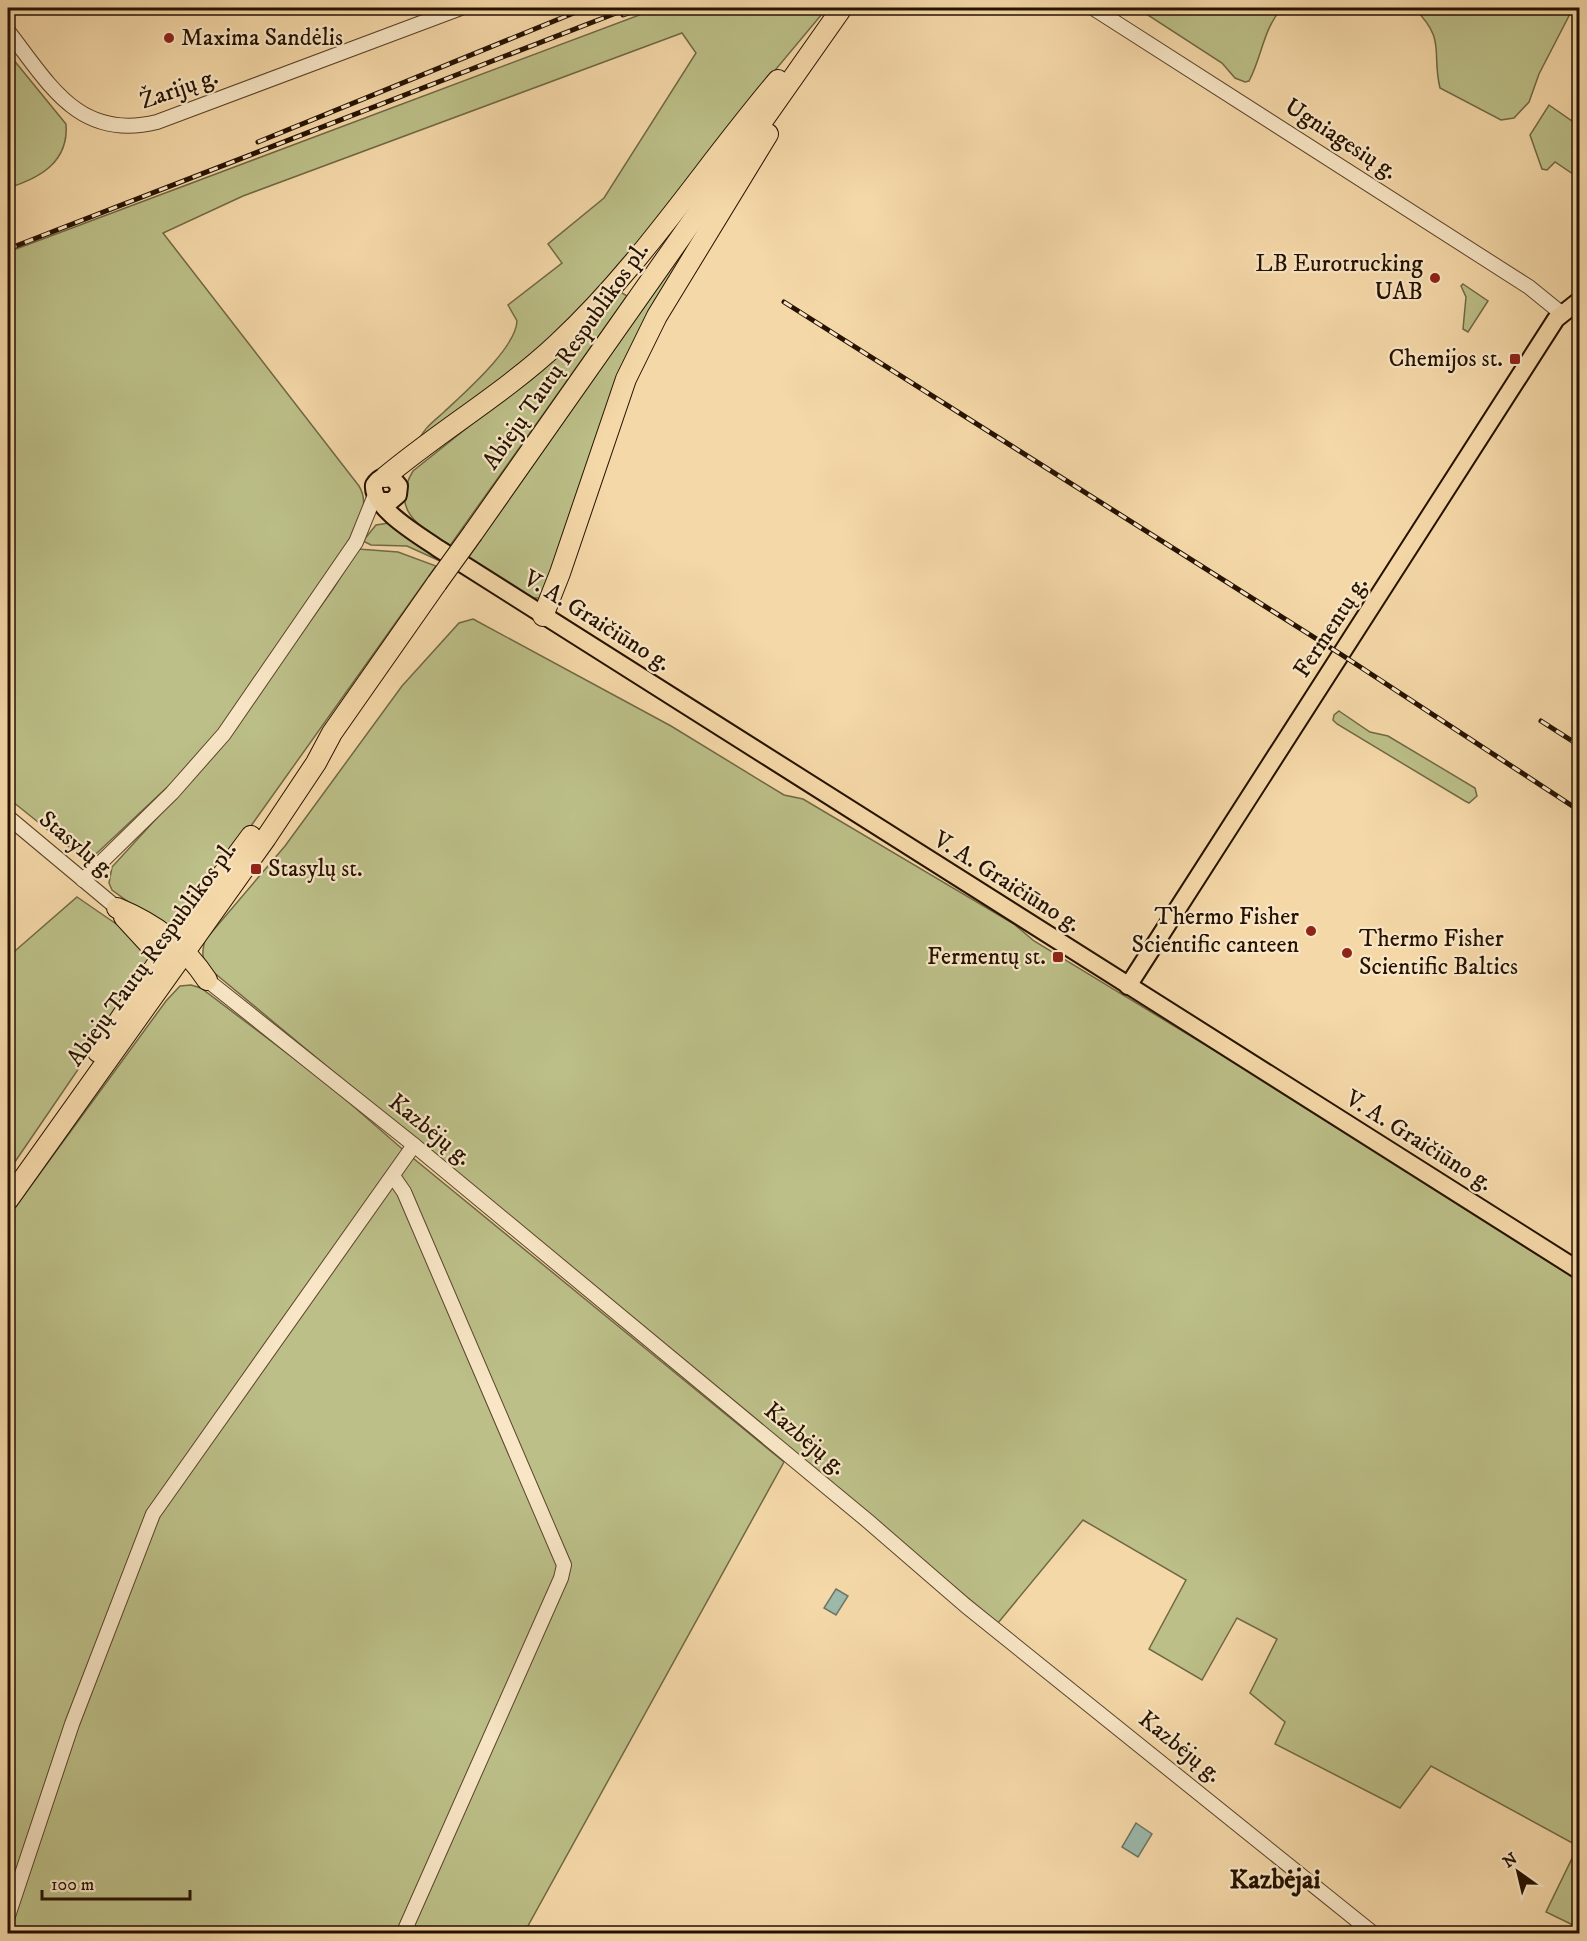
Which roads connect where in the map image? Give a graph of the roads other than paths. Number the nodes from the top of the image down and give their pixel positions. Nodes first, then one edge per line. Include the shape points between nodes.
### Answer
1 (461, 8) edge
2 (842, 8) edge
3 (1093, 8) edge
4 (828, 28) junction
5 (8, 32) edge
6 (812, 51) junction
7 (1580, 300) edge
8 (1561, 313) junction
9 (385, 477) joint
10 (386, 500) junction
11 (543, 616) junction
12 (8, 817) edge
13 (83, 880) junction
14 (117, 908) joint
15 (175, 953) junction
16 (207, 980) joint
17 (1128, 986) junction
18 (414, 1145) junction
19 (393, 1176) junction
20 (8, 1188) edge
21 (8, 1200) edge
22 (1580, 1271) edge
23 (8, 1916) edge
24 (403, 1934) edge
25 (1374, 1934) edge

1 - 5 street, Žarijų g. via 157,122 124,128 76,111
2 - 4 highway, Abiejų Tautų Respublikos pl.
3 - 8 street, Ugniagesių g. via 1529,287
4 - 6 highway, Abiejų Tautų Respublikos pl.
4 - 9 highway via 760,101 620,278 577,325 513,381
6 - 11 highway via 779,115 641,346 611,417
6 - 15 highway, Abiejų Tautų Respublikos pl., bridge via 332,733 304,763
7 - 8 main road, Fermentų g.
8 - 17 main road, Fermentų g.
9 - 10 main road, V. A. Graičiūno g. via 397,482
10 - 11 main road, V. A. Graičiūno g. via 412,530
10 - 13 street via 367,512 364,527 324,592 217,744
11 - 17 main road, V. A. Graičiūno g.
12 - 13 street, Stasylų g.
13 - 14 street, Stasylų g.
14 - 15 highway via 136,930
15 - 16 highway
15 - 20 highway, Abiejų Tautų Respublikos pl.
15 - 21 highway, Abiejų Tautų Respublikos pl.
16 - 18 street, Kazbėjų g.
17 - 22 main road, V. A. Graičiūno g.
18 - 19 street
18 - 25 street, Kazbėjų g. via 966,1606
19 - 23 street via 149,1522 72,1724
19 - 24 street via 405,1192 564,1565

